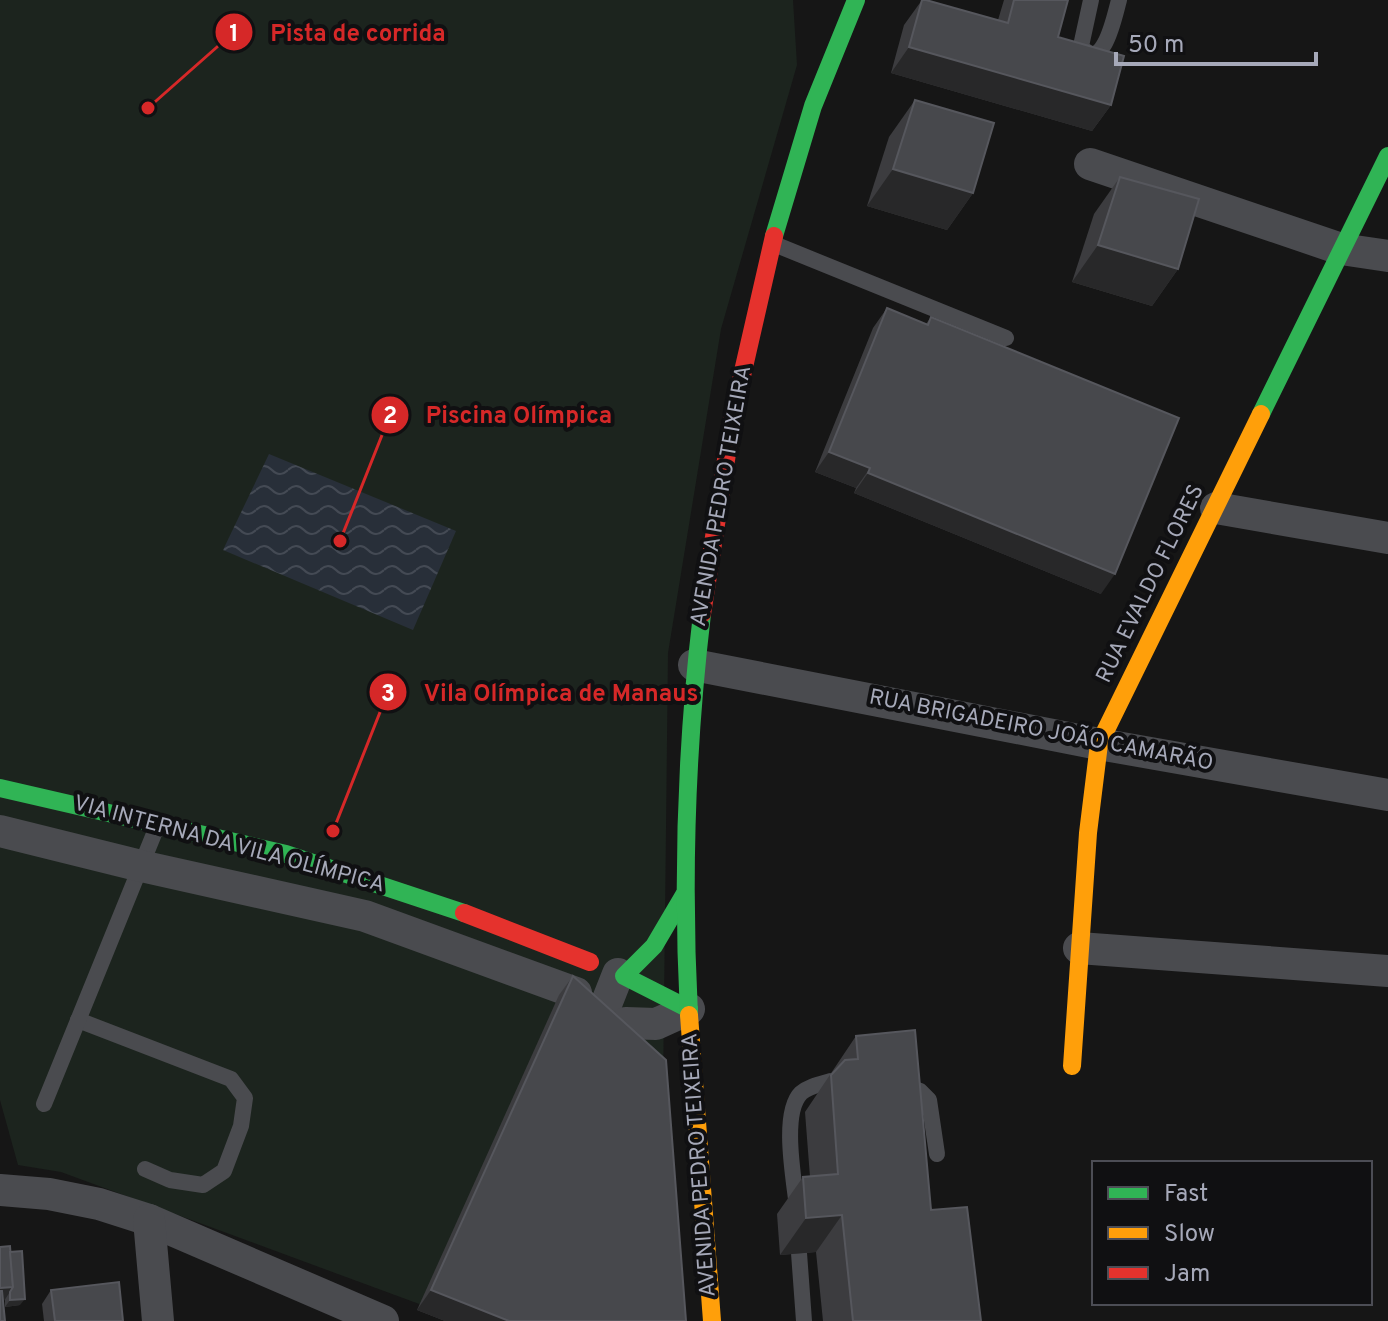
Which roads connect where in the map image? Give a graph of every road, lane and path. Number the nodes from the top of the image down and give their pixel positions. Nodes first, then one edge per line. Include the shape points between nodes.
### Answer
1 (856, 0) edge
2 (1091, 0) edge
3 (1119, 0) edge
4 (819, 42) dead end
5 (813, 104) junction
6 (1388, 156) edge
7 (1090, 164) dead end
8 (773, 244) junction
9 (1341, 249) junction
10 (1388, 256) edge
11 (1006, 338) dead end
12 (1216, 508) junction
13 (1388, 538) edge
14 (694, 665) junction
15 (1099, 744) junction
16 (0, 788) edge
17 (1388, 795) edge
18 (158, 822) junction
19 (0, 831) edge
20 (141, 866) junction
21 (371, 880) junction
22 (684, 895) junction
23 (365, 916) junction
24 (1079, 948) junction
25 (611, 971) junction
26 (1388, 971) edge
27 (689, 1009) junction
28 (612, 1017) junction
29 (78, 1020) junction
30 (1072, 1066) dead end
31 (831, 1081) edge
32 (892, 1083) edge
33 (676, 1088) dead end
34 (44, 1104) dead end
35 (694, 1111) junction
36 (937, 1154) dead end
37 (145, 1169) dead end
38 (0, 1190) edge
39 (797, 1212) dead end
40 (149, 1220) junction
41 (799, 1253) dead end
42 (158, 1321) edge
43 (383, 1321) edge
44 (712, 1321) edge
45 (804, 1321) edge

1 - 5 street, AVENIDA PEDRO TEIXEIRA
2 - 3 lane via 1081,46 1094,54 1106,42
4 - 5 street
5 - 8 street, AVENIDA PEDRO TEIXEIRA
6 - 9 street, RUA EVALDO FLORES
7 - 9 street
8 - 11 lane
8 - 14 street, AVENIDA PEDRO TEIXEIRA via 726,447
9 - 10 street
9 - 12 street, RUA EVALDO FLORES
12 - 13 street
12 - 15 street, RUA EVALDO FLORES
14 - 15 street, RUA BRIGADEIRO JOÃO CAMARÃO
14 - 22 street, AVENIDA PEDRO TEIXEIRA
15 - 17 street, RUA BRIGADEIRO JOÃO CAMARÃO
15 - 24 street, RUA EVALDO FLORES
16 - 18 street, VIA INTERNA DA VILA OLÍMPICA
18 - 20 lane
18 - 21 street, VIA INTERNA DA VILA OLÍMPICA
19 - 20 street, VIA INTERNA DA VILA OLÍMPICA
20 - 23 street, VIA INTERNA DA VILA OLÍMPICA
20 - 29 lane
21 - 23 street
21 - 25 street, VIA INTERNA DA VILA OLÍMPICA
22 - 25 street via 654,946
22 - 27 street, AVENIDA PEDRO TEIXEIRA
23 - 28 street, VIA INTERNA DA VILA OLÍMPICA
24 - 26 street
24 - 30 street, RUA EVALDO FLORES
25 - 27 street, AVENIDA PEDRO TEIXEIRA
25 - 28 street
27 - 28 street, AVENIDA PEDRO TEIXEIRA via 656,1024
27 - 35 street, AVENIDA PEDRO TEIXEIRA
29 - 34 lane
29 - 37 lane via 231,1079 245,1098 224,1171 203,1185
31 - 39 lane via 803,1091 794,1103 790,1119
32 - 36 lane via 920,1091 929,1100
33 - 35 street
35 - 44 street, AVENIDA PEDRO TEIXEIRA
38 - 40 street via 99,1204
40 - 42 street
40 - 43 street
41 - 45 lane

